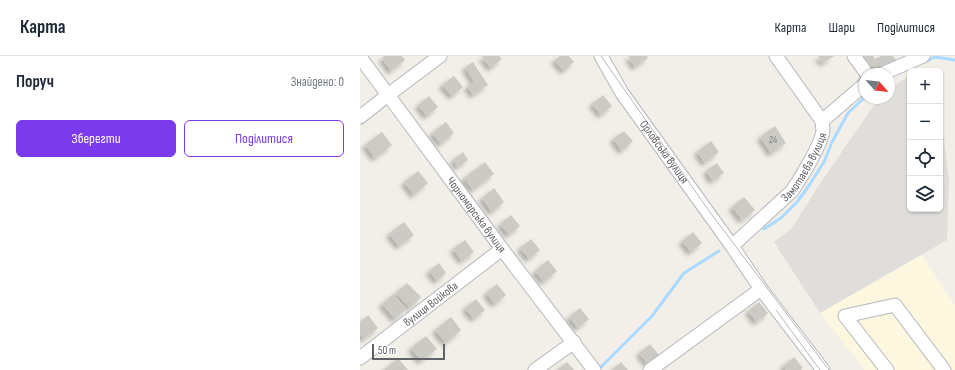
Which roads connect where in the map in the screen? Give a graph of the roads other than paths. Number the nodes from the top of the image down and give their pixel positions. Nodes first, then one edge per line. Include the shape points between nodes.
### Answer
1 (440, 56) edge
2 (601, 56) edge
3 (776, 56) edge
4 (854, 56) edge
5 (923, 56) edge
6 (360, 57) edge
7 (863, 68) edge
8 (895, 68) edge
9 (859, 89) edge
10 (388, 95) junction
11 (360, 117) edge
12 (822, 121) junction
13 (732, 246) junction
14 (502, 249) junction
15 (761, 290) junction
16 (574, 342) junction
17 (360, 358) edge
18 (535, 370) edge
19 (594, 370) edge
20 (650, 370) edge
21 (823, 370) edge
22 (887, 370) edge
23 (944, 370) edge

1 - 10 street
2 - 13 street, Орловська вулиця via 622,93
3 - 12 street
4 - 7 street
5 - 8 street
6 - 10 street, Чорноморська вулиця
9 - 12 street, Замотаєва вулиця
10 - 11 street
10 - 14 street, Чорноморська вулиця
12 - 13 street, Замотаєва вулиця via 820,141 799,182
13 - 15 street, Орловська вулиця
14 - 16 street, Чорноморська вулиця
14 - 17 street, вулиця Войкова
15 - 20 street
15 - 21 street, Орловська вулиця
16 - 18 street
16 - 19 street, Чорноморська вулиця
22 - 23 street via 845,316 895,305

